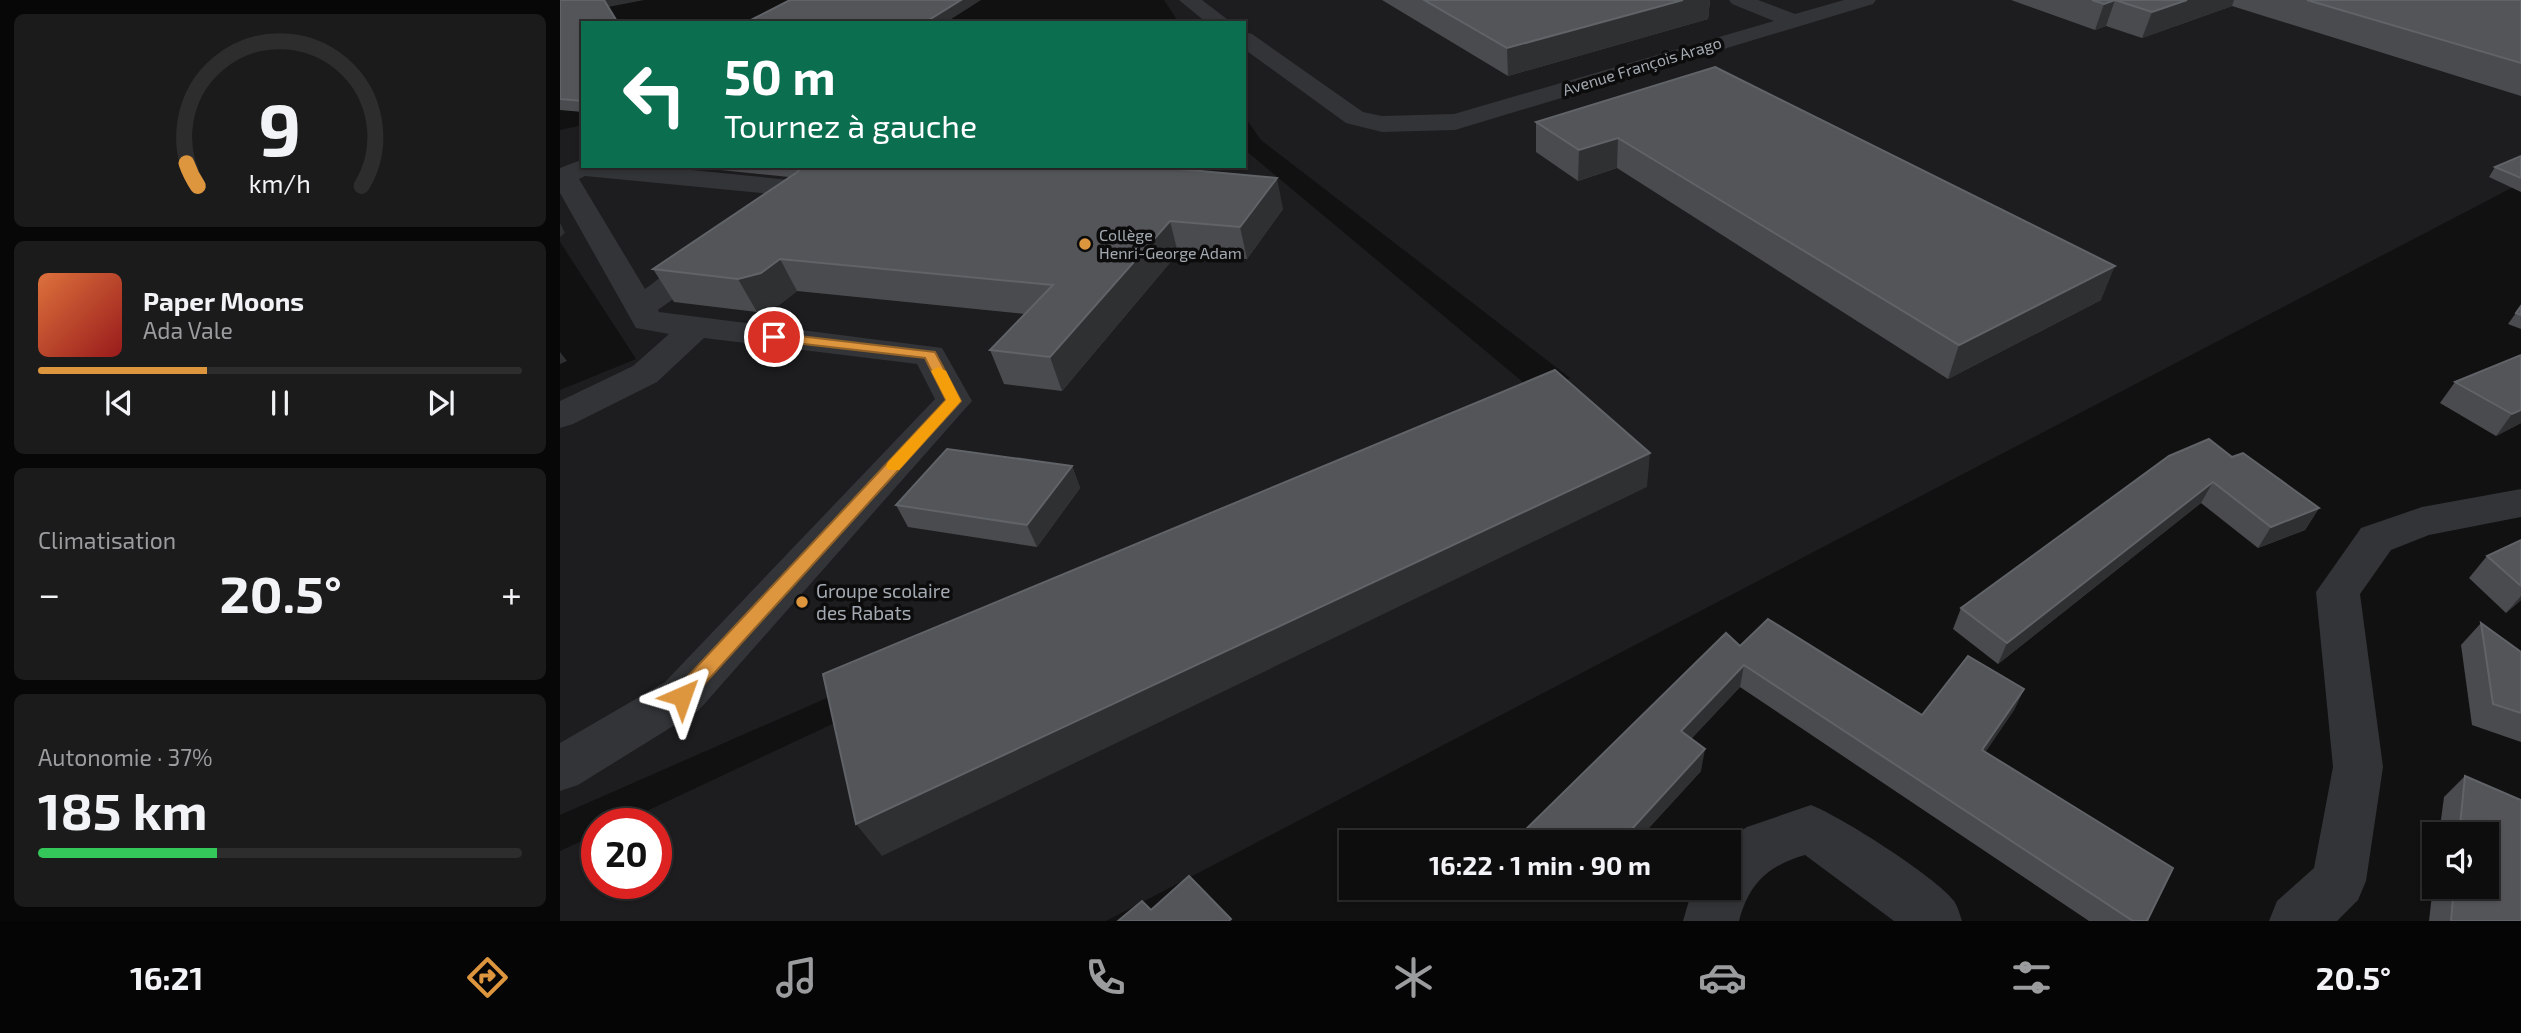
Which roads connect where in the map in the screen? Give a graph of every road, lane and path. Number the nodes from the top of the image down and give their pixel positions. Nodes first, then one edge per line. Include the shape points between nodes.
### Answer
1 (1189, 0) edge
2 (1739, 0) edge
3 (1866, 0) edge
4 (1218, 21) edge
5 (1794, 21) junction
6 (1246, 40) edge
7 (641, 307) junction
8 (695, 328) junction
9 (560, 416) edge
10 (2521, 503) edge
11 (560, 769) edge
12 (1741, 861) edge
13 (1717, 900) edge
14 (1711, 921) edge
15 (1934, 921) edge
16 (2297, 921) edge

1 - 4 street
2 - 5 street
3 - 5 street, Avenue François Arago
5 - 6 street, Avenue François Arago via 1455,122 1415,124 1355,118
7 - 7 street via 564,176 581,168 800,188 800,195
7 - 8 street via 649,321
8 - 9 street via 645,374
8 - 11 street via 930,355 954,401 682,696
10 - 16 street via 2422,522 2376,539 2338,592 2358,767 2339,881
12 - 15 street via 1770,839 1811,829 1909,897
13 - 14 street

